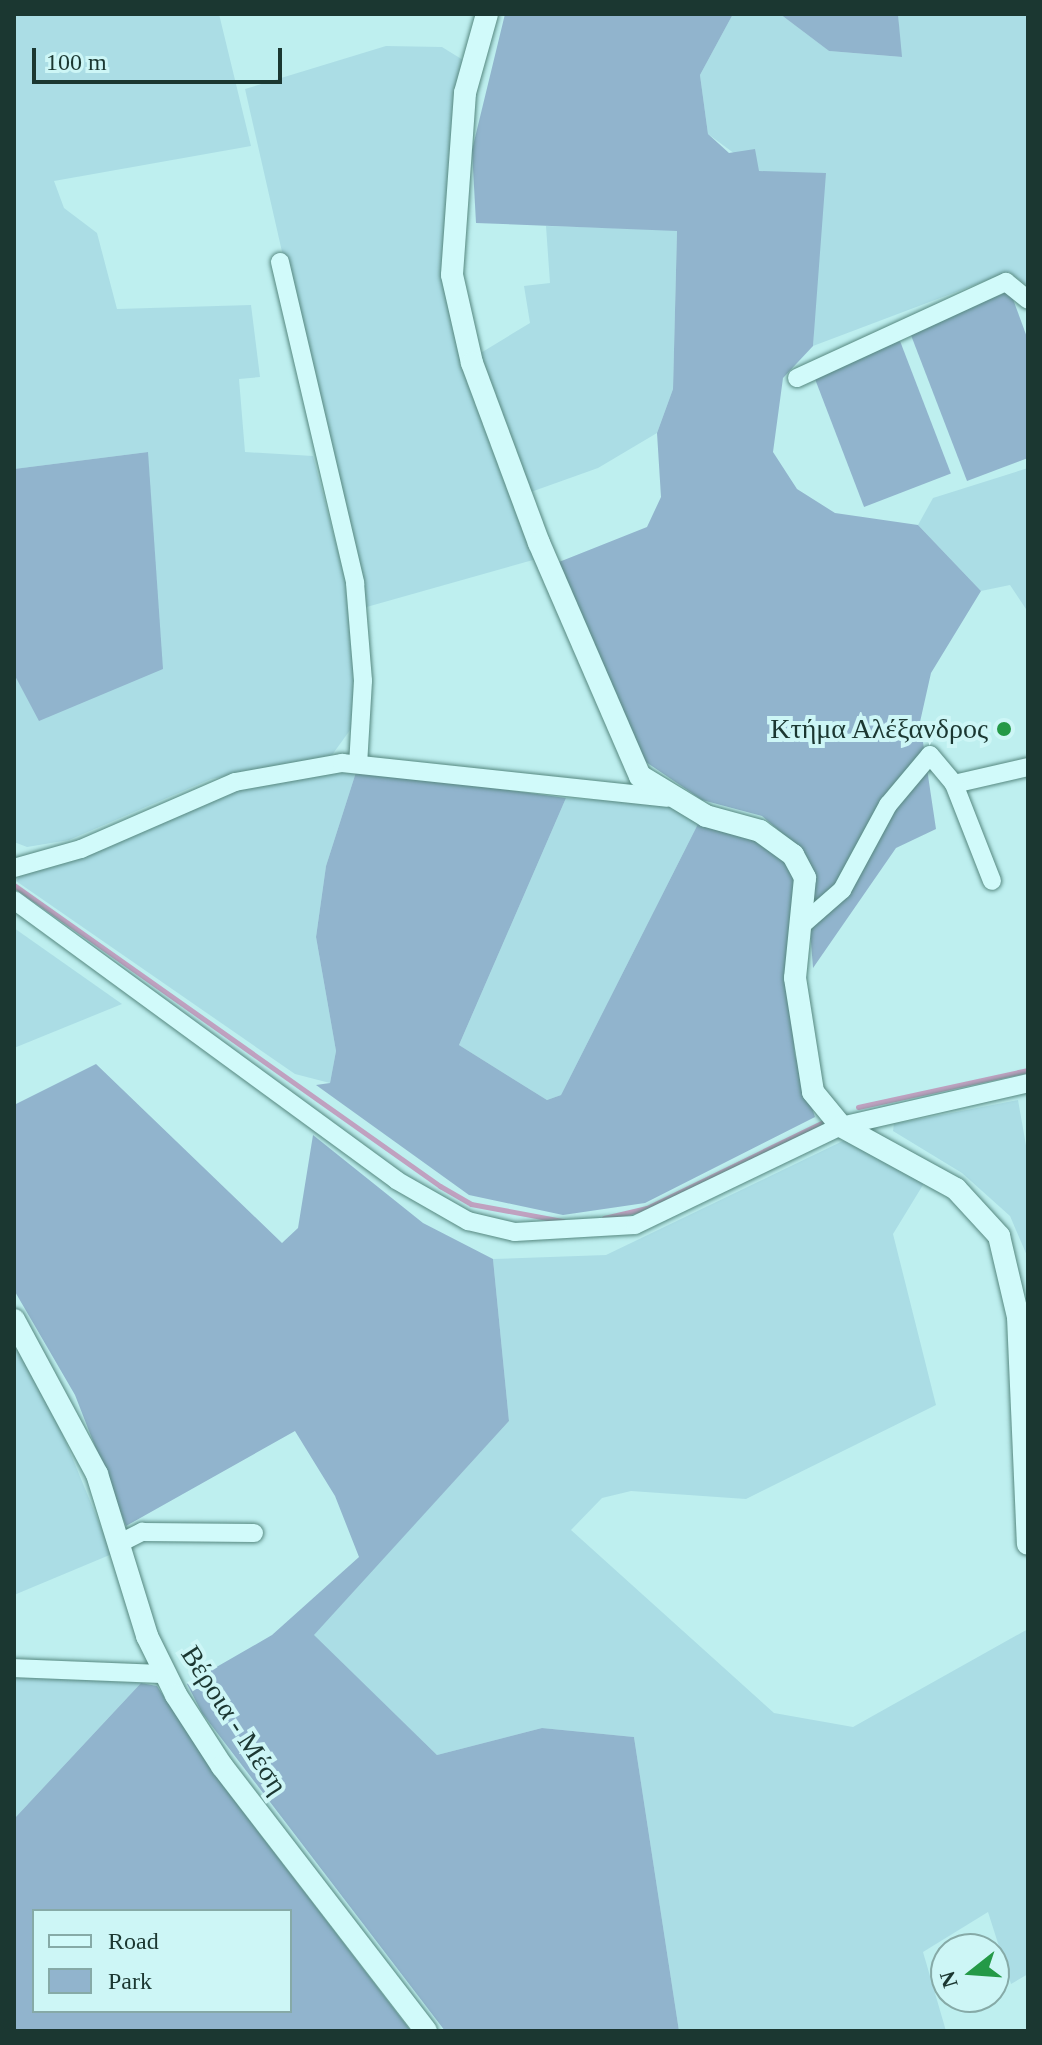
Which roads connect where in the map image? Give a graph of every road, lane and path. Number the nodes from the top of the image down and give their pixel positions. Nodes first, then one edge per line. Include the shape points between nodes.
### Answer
1 (487, 14) edge
2 (280, 262) dead end
3 (1028, 300) edge
4 (797, 378) dead end
5 (358, 764) junction
6 (1028, 767) edge
7 (954, 784) junction
8 (667, 798) junction
9 (14, 868) edge
10 (992, 881) dead end
11 (14, 900) edge
12 (803, 924) junction
13 (1028, 1083) edge
14 (841, 1126) junction
15 (14, 1320) edge
16 (254, 1533) dead end
17 (120, 1543) junction
18 (1028, 1544) edge
19 (14, 1668) edge
20 (165, 1674) junction
21 (426, 2031) edge

1 - 8 street via 465,93 452,275 458,323 539,543 627,747 640,776
2 - 5 street via 355,583 363,681
3 - 4 street via 1006,282
5 - 8 street
5 - 9 street via 235,782 81,849
6 - 7 street
7 - 10 street
7 - 12 street via 936,757 924,757 888,805 842,890
8 - 12 street via 760,831 793,855 805,878
11 - 14 street via 396,1180 468,1221 571,1233 635,1225
12 - 14 street via 795,978 802,1051 813,1092
13 - 14 street
14 - 18 street via 924,1167 999,1236 1018,1317
15 - 17 street, Βέροια - Μέση via 82,1441
16 - 17 street via 142,1532
17 - 20 street, Βέροια - Μέση
19 - 20 street
20 - 21 street, Βέροια - Μέση via 222,1766

